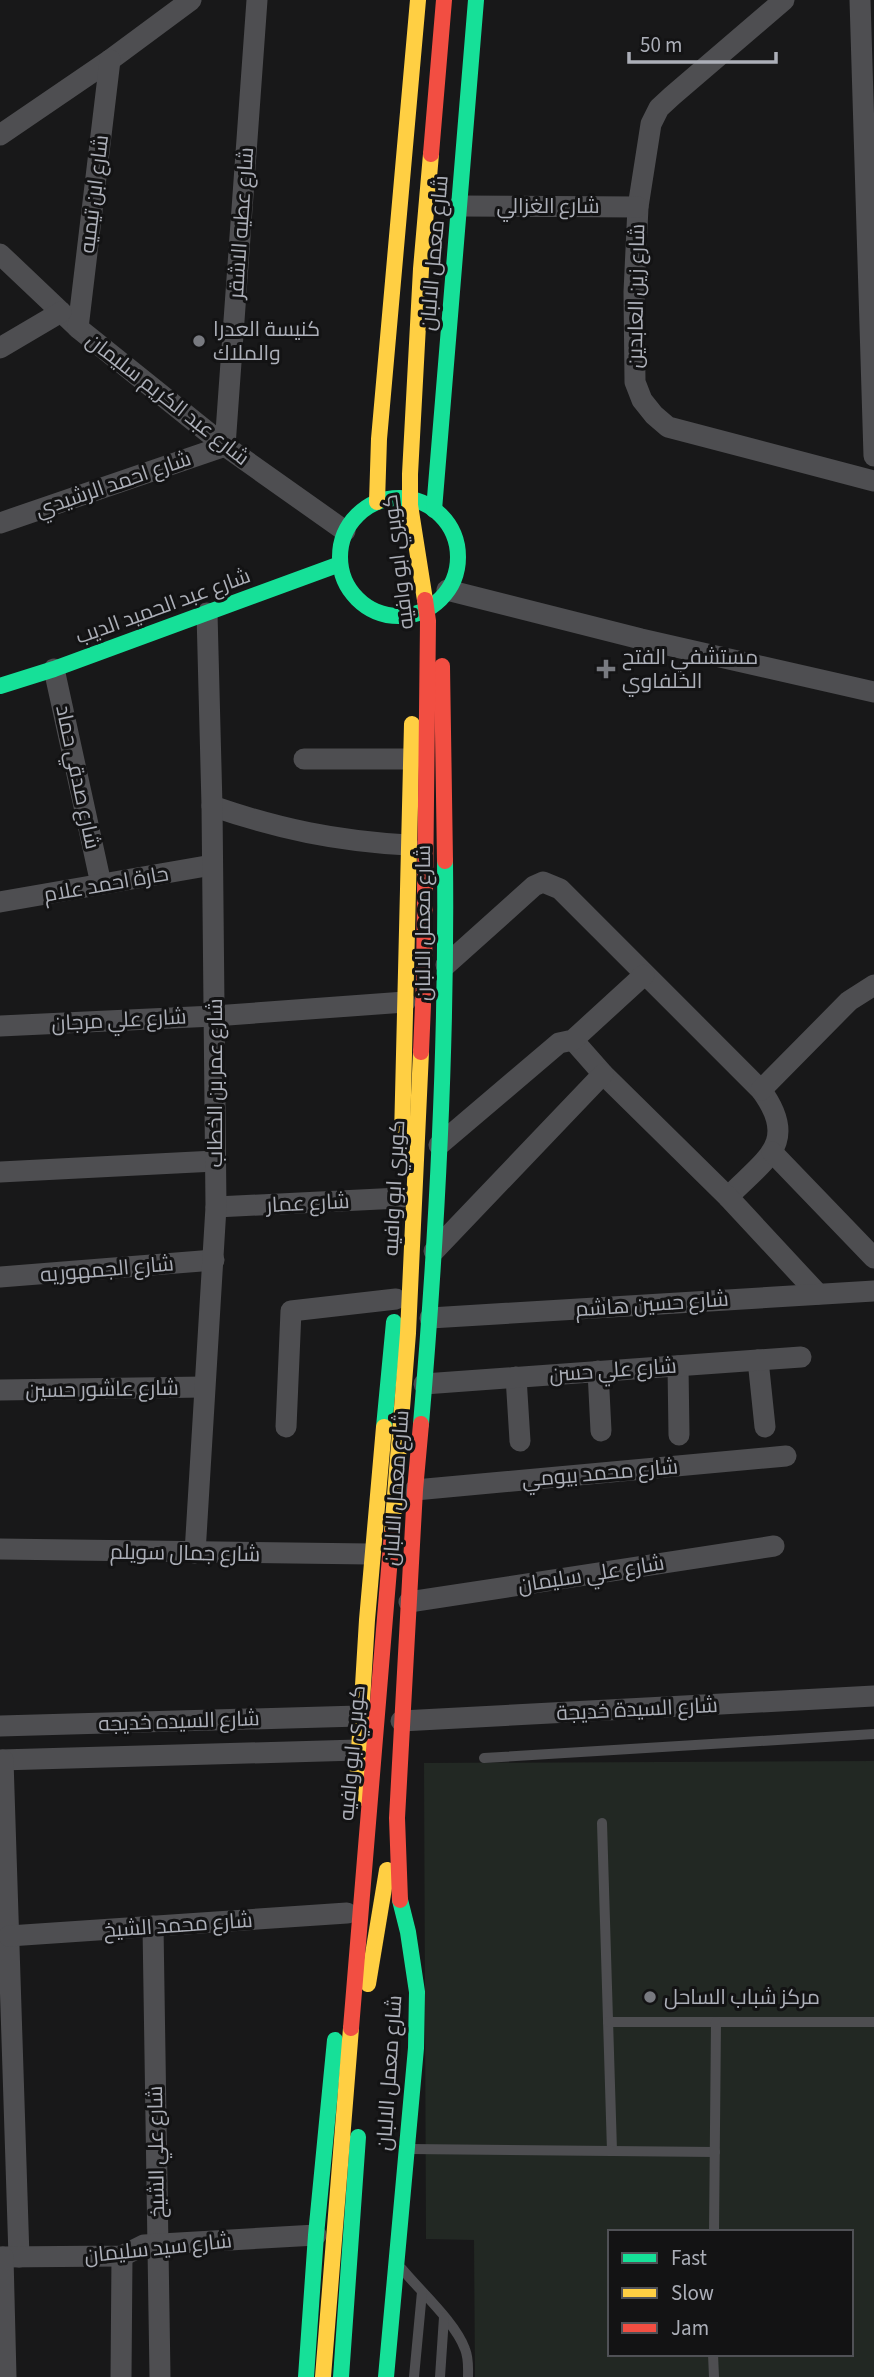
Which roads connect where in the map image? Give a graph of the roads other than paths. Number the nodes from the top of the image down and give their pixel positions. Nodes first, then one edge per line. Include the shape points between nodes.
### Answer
1 (191, 0) edge
2 (257, 0) edge
3 (418, 0) edge
4 (444, 0) edge
5 (475, 0) edge
6 (784, 0) edge
7 (860, 0) edge
8 (868, 44) edge
9 (110, 60) junction
10 (0, 135) edge
11 (459, 206) junction
12 (638, 207) junction
13 (0, 254) edge
14 (61, 312) junction
15 (78, 328) junction
16 (0, 348) edge
17 (225, 446) junction
18 (874, 456) edge
19 (874, 481) edge
20 (377, 502) junction
21 (434, 510) junction
22 (0, 523) edge
23 (345, 531) junction
24 (340, 564) junction
25 (444, 594) junction
26 (207, 613) junction
27 (416, 613) junction
28 (54, 669) junction
29 (0, 686) edge
30 (874, 692) edge
31 (304, 759) dead end
32 (411, 759) junction
33 (212, 807) junction
34 (408, 845) junction
35 (212, 865) junction
36 (101, 884) junction
37 (0, 902) edge
38 (446, 965) junction
39 (644, 975) junction
40 (874, 985) edge
41 (405, 1002) junction
42 (214, 1016) junction
43 (0, 1026) edge
44 (573, 1040) junction
45 (603, 1074) junction
46 (761, 1090) junction
47 (439, 1145) junction
48 (772, 1152) junction
49 (215, 1161) junction
50 (0, 1172) edge
51 (728, 1197) junction
52 (400, 1198) junction
53 (216, 1207) junction
54 (434, 1251) junction
55 (874, 1258) edge
56 (214, 1260) junction
57 (0, 1278) edge
58 (874, 1291) edge
59 (818, 1294) junction
60 (396, 1299) junction
61 (430, 1318) junction
62 (801, 1357) dead end
63 (758, 1360) junction
64 (678, 1366) junction
65 (598, 1371) junction
66 (516, 1377) junction
67 (425, 1384) junction
68 (204, 1387) junction
69 (0, 1390) edge
70 (286, 1427) dead end
71 (765, 1427) dead end
72 (601, 1431) dead end
73 (679, 1435) dead end
74 (520, 1441) dead end
75 (786, 1456) dead end
76 (415, 1490) junction
77 (774, 1546) dead end
78 (0, 1549) edge
79 (195, 1553) junction
80 (370, 1554) junction
81 (409, 1602) junction
82 (367, 1629) junction
83 (406, 1629) junction
84 (874, 1696) edge
85 (359, 1716) junction
86 (401, 1721) junction
87 (0, 1726) edge
88 (874, 1734) edge
89 (358, 1750) junction
90 (484, 1758) dead end
91 (1, 1760) edge
92 (397, 1818) junction
93 (602, 1823) dead end
94 (347, 1913) junction
95 (153, 1926) junction
96 (9, 1936) junction
97 (345, 1939) junction
98 (608, 2022) junction
99 (716, 2022) junction
100 (874, 2022) edge
101 (406, 2149) junction
102 (612, 2151) junction
103 (715, 2152) junction
104 (8, 2174) edge
105 (336, 2216) junction
106 (714, 2230) edge
107 (316, 2235) junction
108 (158, 2244) junction
109 (122, 2256) junction
110 (7, 2257) edge
111 (396, 2262) junction
112 (422, 2292) junction
113 (444, 2317) junction
114 (713, 2356) edge
115 (6, 2377) edge
116 (121, 2377) edge
117 (160, 2377) edge
118 (306, 2377) edge
119 (323, 2377) edge
120 (341, 2377) edge
121 (386, 2377) edge
122 (414, 2377) edge
123 (440, 2377) edge
124 (468, 2377) edge
125 (714, 2377) edge

1 - 9 street
2 - 17 street, شارع عطيه الاشقر
3 - 20 main road, شارع معمل الالبان
4 - 105 main road, كوبري ابو وافيه, bridge via 421,268 410,474 410,505 428,621 424,981 414,1228
5 - 11 main road, شارع معمل الالبان
6 - 12 street, شارع زين العابدين via 659,108 651,124
7 - 8 street
8 - 18 street
9 - 10 street
9 - 15 street, شارع ابن تيميه
11 - 12 street, شارع الغزالي
11 - 21 main road, شارع معمل الالبان
12 - 19 street, شارع زين العابدين via 635,382 653,415 668,426
13 - 14 street, شارع عبد الكريم سليمان
14 - 15 street, شارع عبد الكريم سليمان
14 - 16 street
15 - 17 street, شارع عبد الكريم سليمان
17 - 22 street, شارع احمد الرشيدي
17 - 23 street, شارع عبد الكريم سليمان
20 - 21 main road via 403,498
20 - 23 main road via 355,516
21 - 25 main road via 449,526 457,547 456,569
23 - 24 main road
24 - 26 main road, شارع عبد الحميد الديب
24 - 27 main road via 352,592 367,606 386,614
25 - 27 main road
25 - 30 street
25 - 38 main road, شارع معمل الالبان
26 - 28 main road, شارع عبد الحميد الديب
26 - 33 street, شارع عمر بن الخطاب
27 - 32 main road, شارع معمل الالبان
28 - 29 main road, شارع عبد الحميد الديب
28 - 36 street, شارع صدقي حماد
31 - 32 street
32 - 34 main road, شارع معمل الالبان
33 - 34 street via 314,836
33 - 35 street, شارع عمر بن الخطاب
34 - 41 main road, شارع معمل الالبان
35 - 36 street, حارة احمد علام
35 - 42 street, شارع عمر بن الخطاب
36 - 37 street, حارة احمد علام
38 - 39 street via 543,882 560,889
38 - 47 main road, شارع معمل الالبان
39 - 44 street
39 - 46 street
40 - 46 street via 849,1001
41 - 42 street, شارع علي مرجان
41 - 52 main road, شارع معمل الالبان
42 - 43 street, شارع علي مرجان
42 - 49 street, شارع عمر بن الخطاب
44 - 45 street
44 - 47 street via 559,1044
45 - 51 street
45 - 54 street
46 - 48 street via 774,1108 778,1124
47 - 54 main road, شارع معمل الالبان
48 - 51 street
48 - 55 street
49 - 50 street
49 - 53 street, شارع عمر بن الخطاب
51 - 59 street
52 - 53 street, شارع عمار
52 - 60 main road, شارع معمل الالبان
53 - 56 street, شارع عمر بن الخطاب
54 - 61 main road, شارع معمل الالبان
56 - 57 street, شارع الجمهوريه
56 - 68 street, شارع عمر بن الخطاب
58 - 59 street, شارع حسين هاشم
59 - 61 street, شارع حسين هاشم
60 - 70 street via 291,1311
60 - 80 main road, شارع معمل الالبان
61 - 67 main road, شارع معمل الالبان
62 - 63 street, شارع علي حسن
63 - 64 street, شارع علي حسن
63 - 71 street
64 - 65 street, شارع علي حسن
64 - 73 street
65 - 66 street, شارع علي حسن
65 - 72 street
66 - 67 street, شارع علي حسن
66 - 74 street
67 - 76 main road, شارع معمل الالبان
68 - 69 street, شارع عاشور حسين
68 - 79 street, شارع عمر بن الخطاب
75 - 76 street, شارع محمد بيومي
76 - 81 main road, شارع معمل الالبان
77 - 81 street, شارع علي سليمان
78 - 79 street, شارع جمال سويلم
79 - 80 street, شارع جمال سويلم
80 - 82 main road, شارع معمل الالبان
81 - 83 main road, شارع معمل الالبان
82 - 83 main road
82 - 85 main road, شارع معمل الالبان
83 - 86 main road, شارع معمل الالبان
84 - 86 street, شارع السيدة خديجة
85 - 87 street, شارع السيده خديجه
85 - 89 main road, شارع معمل الالبان
86 - 92 main road, شارع معمل الالبان
88 - 90 lane
89 - 91 street, شارع السيده خديجه
89 - 94 main road, شارع معمل الالبان
91 - 96 street
92 - 101 main road, شارع معمل الالبان via 400,1903 417,1992
92 - 120 main road via 368,1985
93 - 98 lane
94 - 95 street, شارع محمد الشيخ
94 - 97 main road, شارع معمل الالبان
95 - 96 street, شارع محمد الشيخ
95 - 108 street, شارع علي الشيخ
96 - 104 street
97 - 105 main road via 329,2194
97 - 107 main road, شارع معمل الالبان
98 - 99 lane
98 - 102 lane
99 - 100 lane
99 - 103 lane
101 - 102 lane
101 - 111 main road, شارع معمل الالبان
102 - 103 lane
103 - 106 lane
104 - 110 street
105 - 119 main road, كوبري ابو وافيه, bridge
107 - 108 street, شارع سيد سليمان
107 - 118 main road, شارع معمل الالبان
108 - 109 street, شارع سيد سليمان
108 - 117 street, شارع علي الشيخ
109 - 110 street, شارع سيد سليمان
109 - 116 street
110 - 115 street
111 - 112 lane
111 - 121 main road, شارع معمل الالبان
112 - 113 lane
112 - 122 lane
113 - 123 lane
113 - 124 lane via 464,2346
114 - 125 lane

